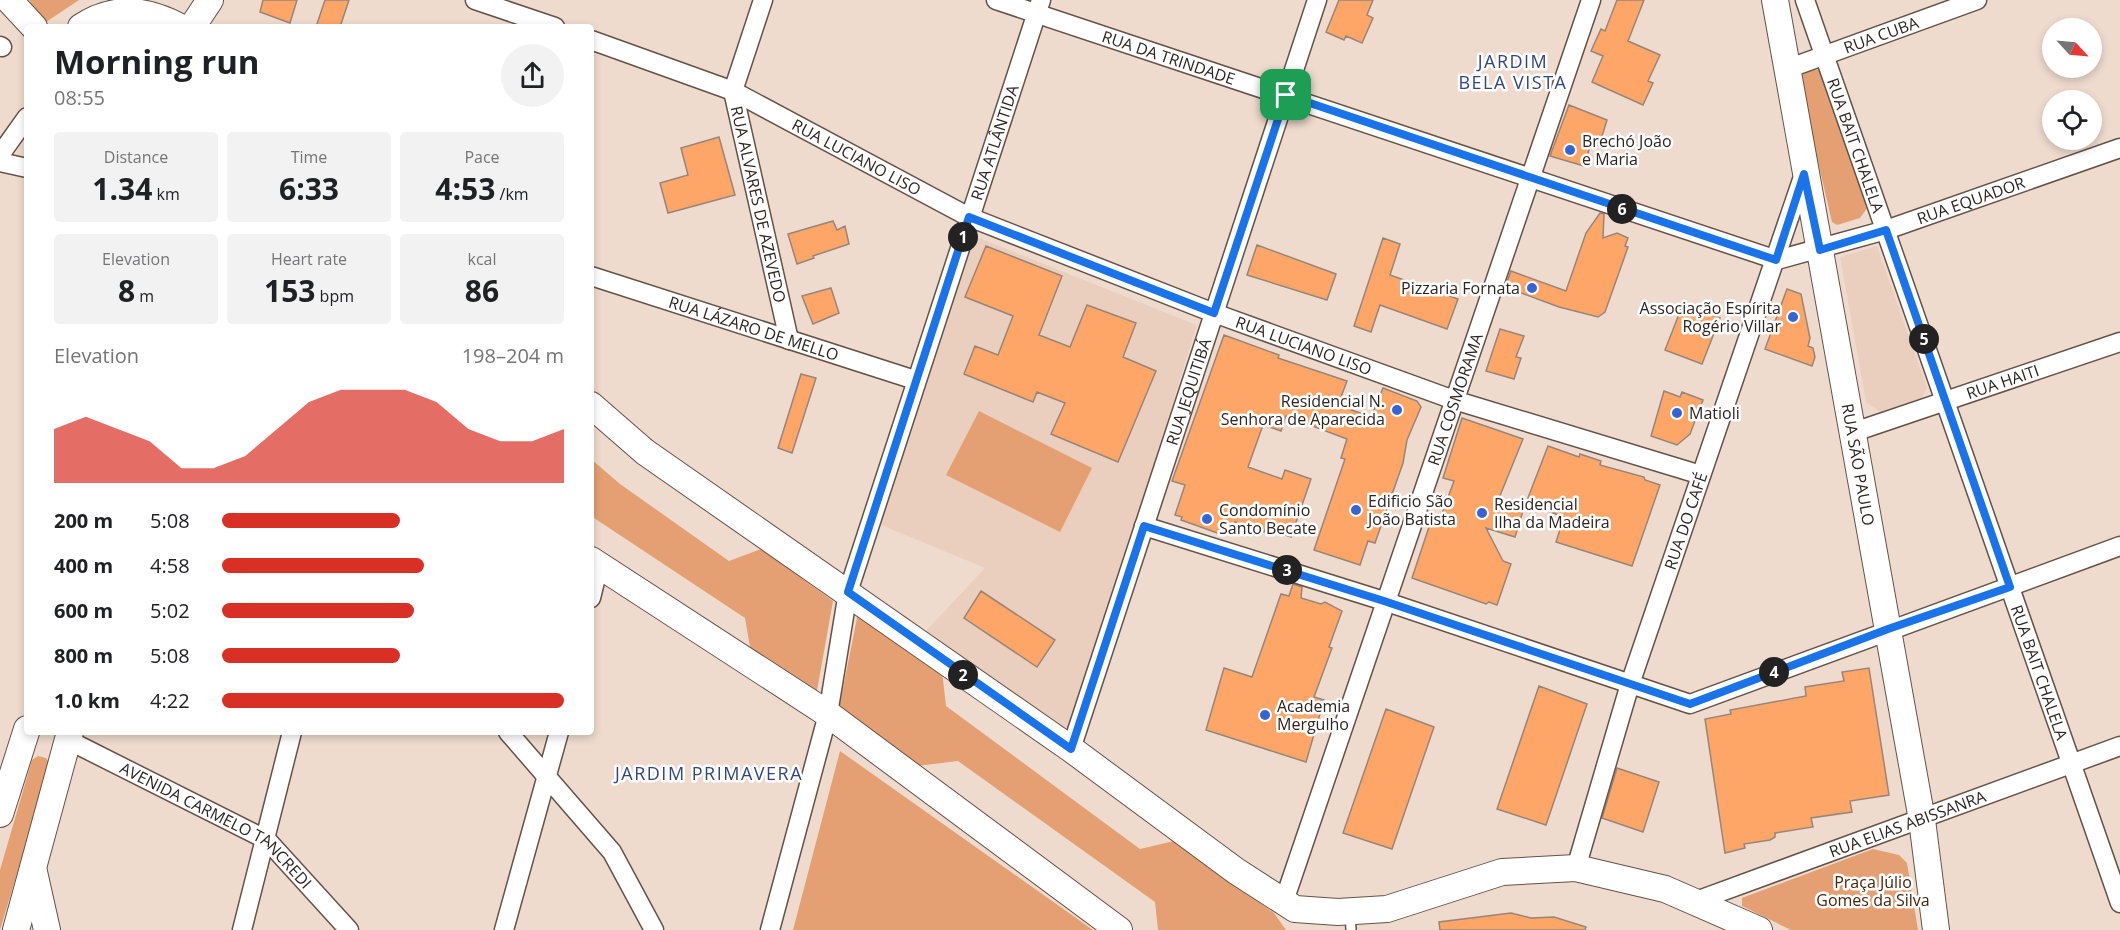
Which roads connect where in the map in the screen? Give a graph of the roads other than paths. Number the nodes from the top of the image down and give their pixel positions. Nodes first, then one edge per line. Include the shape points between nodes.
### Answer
1 (9, 0) edge
2 (210, 0) edge
3 (475, 0) edge
4 (763, 0) edge
5 (996, 0) edge
6 (1317, 0) edge
7 (1591, 0) edge
8 (1774, 0) edge
9 (1805, 0) edge
10 (1977, 0) edge
11 (1038, 7) edge
12 (521, 14) edge
13 (162, 15) edge
14 (31, 24) edge
15 (87, 24) edge
16 (194, 24) edge
17 (547, 24) edge
18 (594, 41) edge
19 (1826, 54) junction
20 (1787, 69) junction
21 (733, 91) junction
22 (1286, 95) junction
23 (24, 121) edge
24 (2120, 148) edge
25 (0, 155) edge
26 (0, 162) edge
27 (24, 167) edge
28 (1804, 174) junction
29 (1529, 177) junction
30 (969, 217) junction
31 (1886, 230) junction
32 (1820, 250) junction
33 (1776, 260) junction
34 (594, 277) edge
35 (1214, 313) junction
36 (789, 340) junction
37 (2120, 342) edge
38 (915, 380) junction
39 (1454, 400) junction
40 (1946, 402) junction
41 (594, 408) edge
42 (1851, 433) junction
43 (1701, 475) junction
44 (1144, 526) junction
45 (2120, 546) edge
46 (595, 562) edge
47 (2010, 587) junction
48 (848, 592) junction
49 (1384, 601) junction
50 (1888, 629) junction
51 (1630, 684) junction
52 (828, 714) junction
53 (25, 735) edge
54 (291, 735) edge
55 (511, 735) edge
56 (558, 735) edge
57 (69, 736) edge
58 (2120, 746) edge
59 (1071, 749) junction
60 (2071, 764) junction
61 (549, 776) junction
62 (0, 814) edge
63 (1922, 820) junction
64 (267, 840) junction
65 (1575, 868) junction
66 (33, 871) junction
67 (1696, 901) junction
68 (2120, 903) edge
69 (1292, 913) edge
70 (1351, 921) edge
71 (16, 930) edge
72 (47, 930) edge
73 (242, 930) edge
74 (350, 930) edge
75 (504, 930) edge
76 (654, 930) edge
77 (770, 930) edge
78 (1119, 930) edge
79 (1759, 930) edge
80 (1936, 930) edge

1 - 14 main road
2 - 16 main road
3 - 12 street
4 - 21 street, RUA ALVARES DE AZEVEDO
5 - 11 street, RUA DA TRINDADE
6 - 22 street, RUA JEQUITIBÁ
7 - 29 street, RUA COSMORAMA
8 - 20 main road, RUA SÃO PAULO
9 - 19 street, RUA BAIT CHALELA
10 - 19 street, RUA CUBA
11 - 22 street, RUA DA TRINDADE
11 - 30 street, RUA ATLÂNTIDA
12 - 17 street
13 - 15 main road via 126,11
18 - 21 street, RUA LUCIANO LISO
19 - 20 street, RUA CUBA
19 - 31 street, RUA BAIT CHALELA
20 - 28 main road, RUA SÃO PAULO
21 - 30 street, RUA LUCIANO LISO
21 - 36 street, RUA ALVARES DE AZEVEDO
22 - 29 street, RUA DA TRINDADE
22 - 35 street, RUA JEQUITIBÁ
23 - 25 street
24 - 31 street, RUA EQUADOR
26 - 27 street
28 - 32 main road, RUA SÃO PAULO
28 - 33 street, RUA DO CAFÉ
29 - 33 street, RUA DA TRINDADE
29 - 39 street, RUA COSMORAMA
30 - 35 street, RUA LUCIANO LISO
30 - 38 street, RUA ATLÂNTIDA
31 - 32 street, RUA EQUADOR
31 - 40 street, RUA BAIT CHALELA
32 - 33 street
32 - 42 main road, RUA SÃO PAULO
33 - 43 street, RUA DO CAFÉ
34 - 36 street, RUA LÁZARO DE MELLO
35 - 39 street, RUA LUCIANO LISO
35 - 44 street, RUA JEQUITIBÁ
36 - 38 street, RUA LÁZARO DE MELLO
37 - 40 street, RUA HAITI
38 - 48 street, RUA ATLÂNTIDA
39 - 43 street, RUA LUCIANO LISO
39 - 49 street, RUA COSMORAMA
40 - 42 street, RUA HAITI
40 - 47 street, RUA BAIT CHALELA
41 - 48 main road via 645,452
42 - 50 main road, RUA SÃO PAULO
43 - 51 street, RUA DO CAFÉ
44 - 49 street
44 - 59 street, RUA JEQUITIBÁ
45 - 47 street
46 - 52 main road
47 - 50 street
47 - 60 street, RUA BAIT CHALELA
48 - 52 street, RUA ATLÂNTIDA
48 - 59 main road
49 - 51 street
49 - 69 street, RUA COSMORAMA
50 - 51 street via 1690,704
50 - 63 main road, RUA SÃO PAULO
51 - 65 street, RUA DO CAFÉ
52 - 77 street, RUA ATLÂNTIDA
52 - 78 main road
53 - 62 main road
54 - 64 street
55 - 61 street
56 - 61 street
57 - 64 street, AVENIDA CARMELO TANCREDI
57 - 66 main road
58 - 60 street, RUA ELIAS ABISSANRA
59 - 69 main road
60 - 63 street, RUA ELIAS ABISSANRA
60 - 68 street, RUA BAIT CHALELA
61 - 75 street
61 - 76 street via 612,852
63 - 67 street, RUA ELIAS ABISSANRA
63 - 80 main road, RUA SÃO PAULO
64 - 73 street
64 - 74 street, AVENIDA CARMELO TANCREDI
65 - 67 main road via 1626,878
65 - 70 main road via 1502,872
66 - 71 main road
66 - 72 main road
67 - 79 main road
69 - 70 main road

